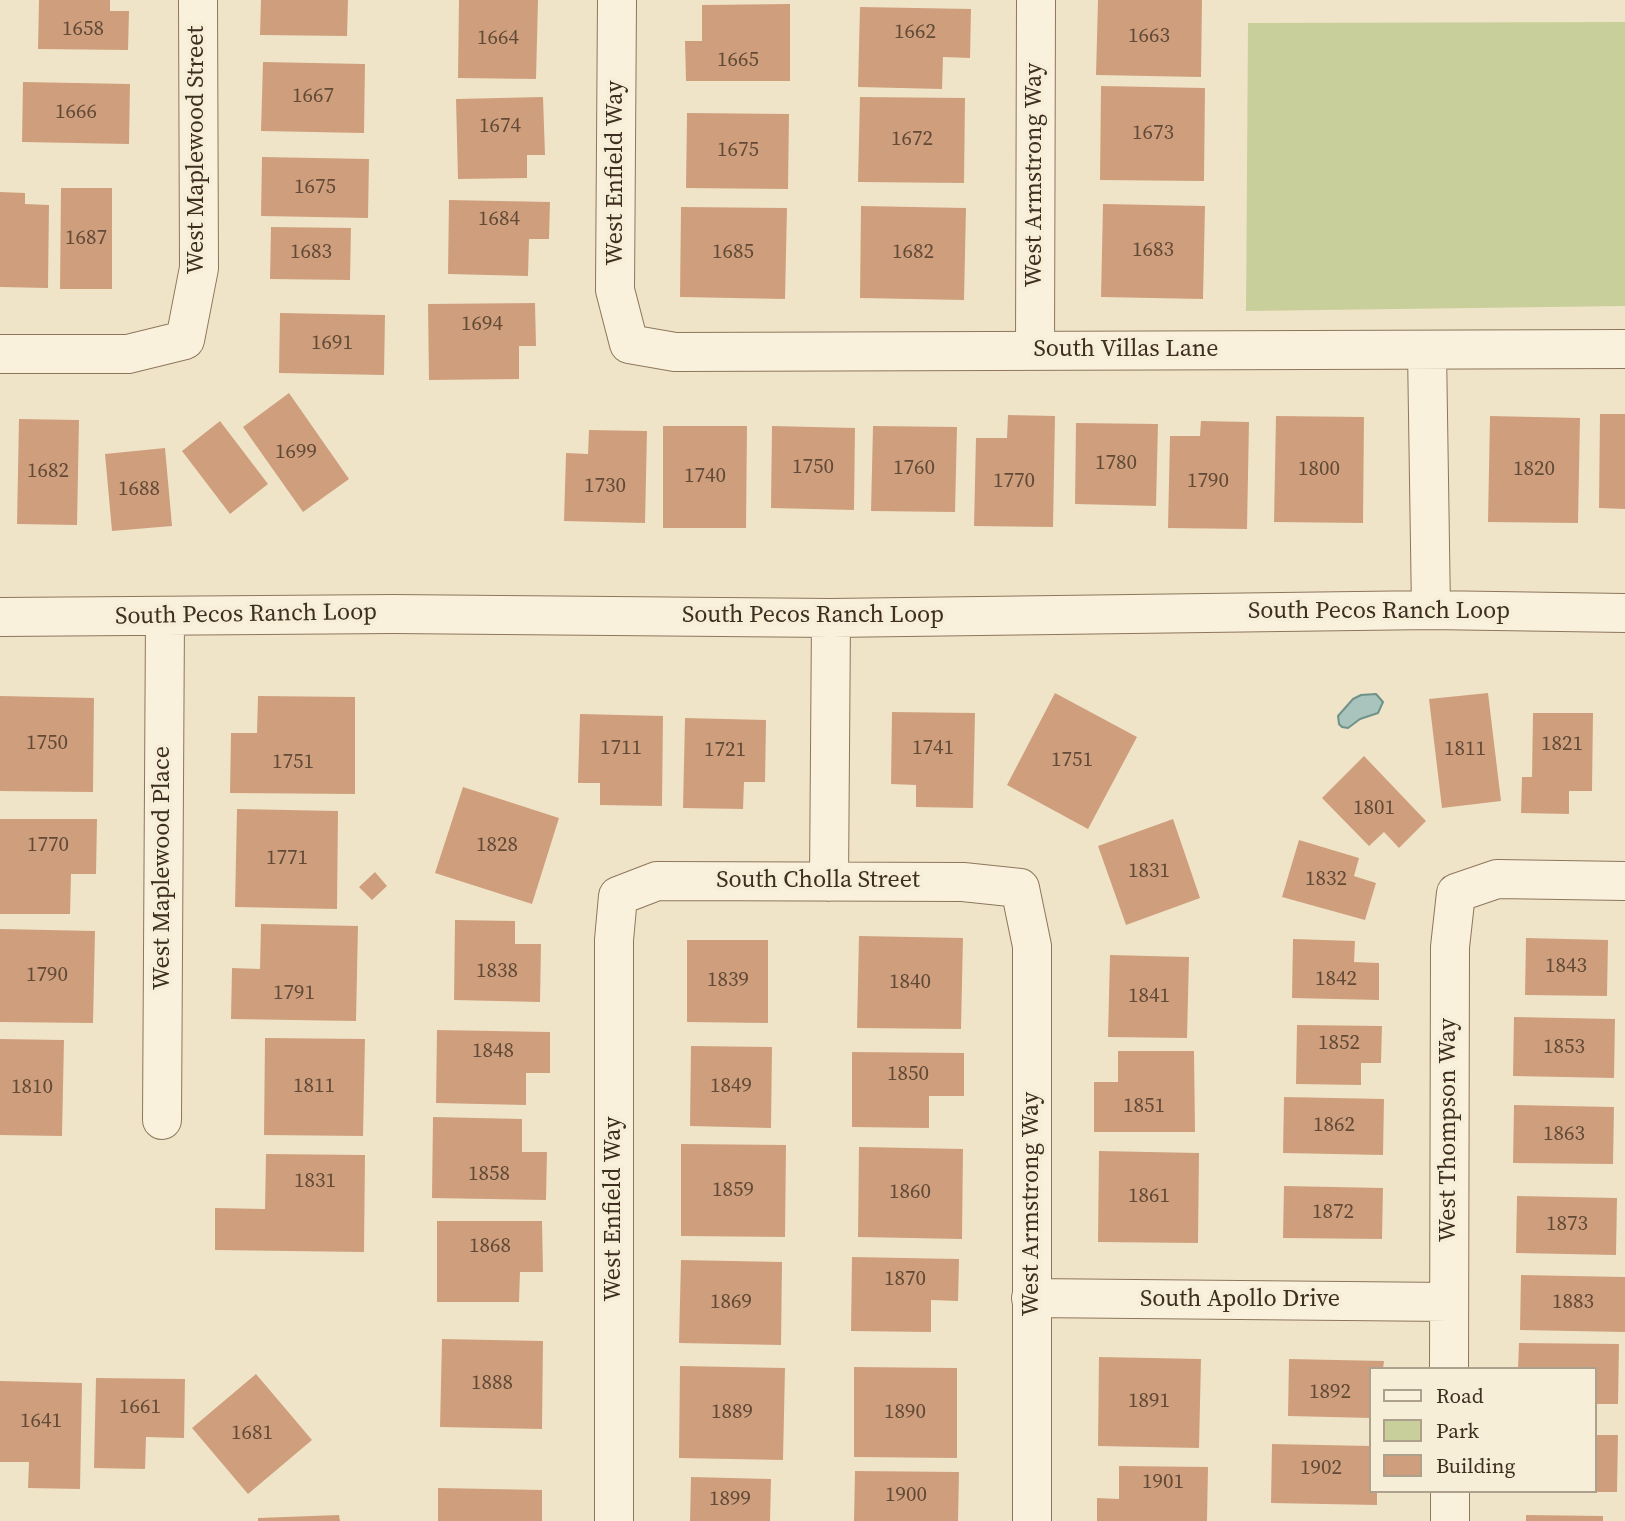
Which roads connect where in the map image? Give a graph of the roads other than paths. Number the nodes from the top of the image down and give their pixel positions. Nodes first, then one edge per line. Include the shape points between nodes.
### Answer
1 (198, 0) edge
2 (617, 0) edge
3 (1036, 0) edge
4 (629, 344) joint
5 (1625, 349) edge
6 (1035, 350) junction
7 (1427, 350) junction
8 (0, 354) edge
9 (1431, 610) junction
10 (1625, 613) edge
11 (0, 617) edge
12 (165, 617) junction
13 (831, 618) junction
14 (1625, 881) edge
15 (829, 882) junction
16 (1020, 888) joint
17 (618, 897) joint
18 (162, 1120) dead end
19 (1031, 1298) junction
20 (1449, 1302) junction
21 (1449, 1367) edge
22 (1450, 1493) edge
23 (614, 1521) edge
24 (1032, 1521) edge
25 (1450, 1521) edge

1 - 8 street, West Maplewood Street via 199,268 185,340 128,354
2 - 4 street, West Enfield Way via 615,290
3 - 6 street, West Armstrong Way
4 - 6 street, South Villas Lane via 675,352
5 - 7 street, South Villas Lane
6 - 7 street, South Villas Lane
7 - 9 street
9 - 10 street, South Pecos Ranch Loop
9 - 13 street, South Pecos Ranch Loop
11 - 12 street, South Pecos Ranch Loop
12 - 13 street, South Pecos Ranch Loop
12 - 18 street, West Maplewood Place
13 - 15 street
14 - 20 street, West Thompson Way via 1497,879 1456,892 1450,947
15 - 16 street, South Cholla Street via 963,881
15 - 17 street, South Cholla Street via 657,881
16 - 19 street, West Armstrong Way via 1032,946
17 - 23 street, West Enfield Way via 614,940
19 - 20 street, South Apollo Drive
19 - 24 street, West Armstrong Way
20 - 21 street, West Thompson Way
22 - 25 street

